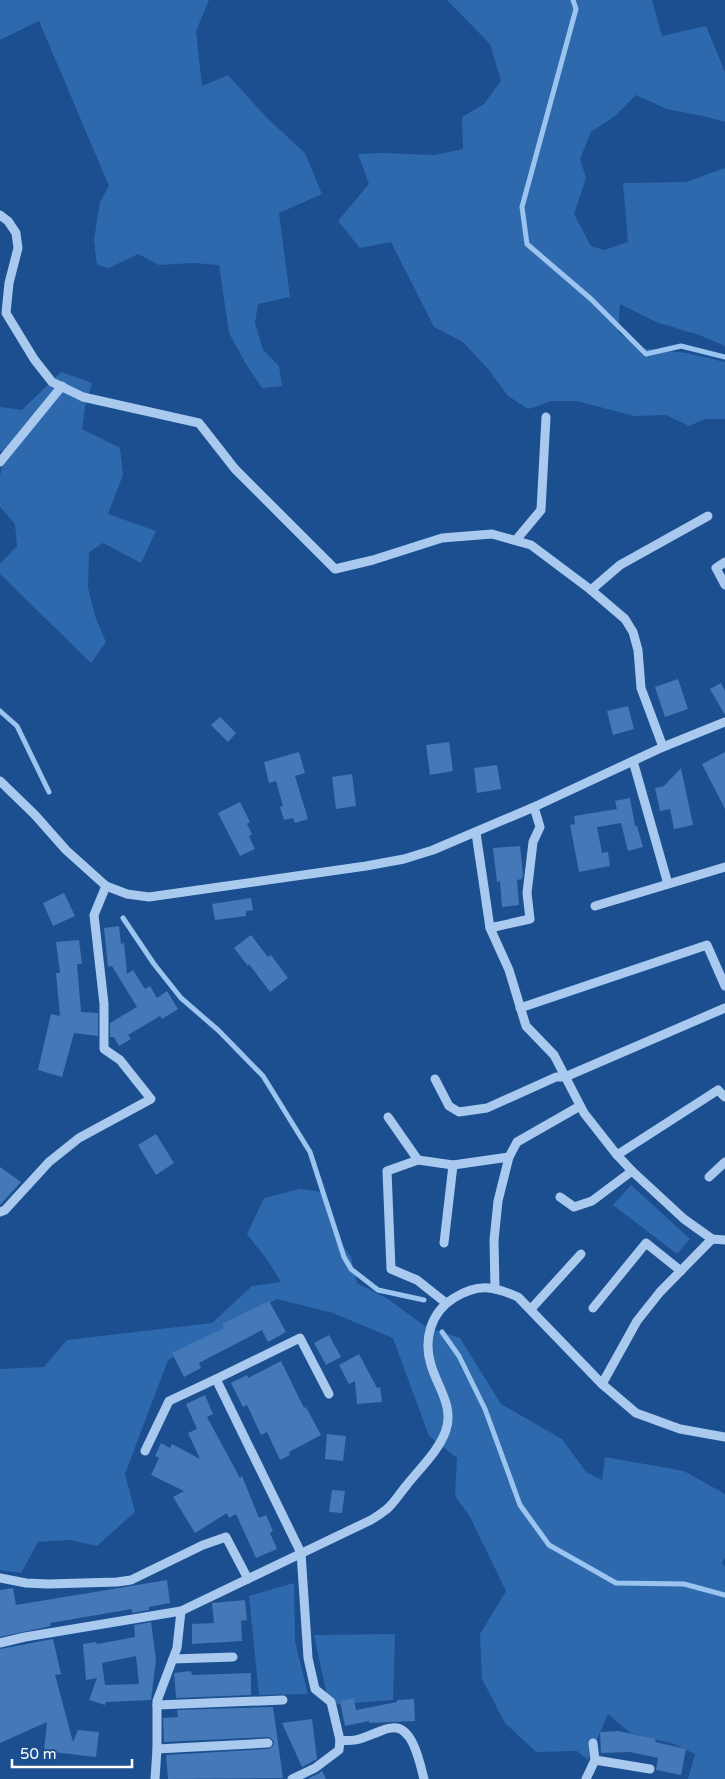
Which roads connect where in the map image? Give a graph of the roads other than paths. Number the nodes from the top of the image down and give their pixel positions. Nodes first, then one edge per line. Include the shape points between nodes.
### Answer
1 (0, 215) edge
2 (62, 386) junction
3 (546, 417) dead end
4 (0, 462) edge
5 (708, 516) dead end
6 (516, 540) junction
7 (725, 562) edge
8 (725, 585) edge
9 (591, 590) junction
10 (725, 722) edge
11 (663, 747) junction
12 (633, 761) junction
13 (0, 781) edge
14 (534, 807) junction
15 (476, 833) junction
16 (725, 867) edge
17 (668, 884) junction
18 (106, 886) junction
19 (595, 906) dead end
20 (490, 928) junction
21 (725, 986) edge
22 (520, 1008) junction
23 (725, 1008) edge
24 (565, 1077) junction
25 (435, 1078) dead end
26 (725, 1097) edge
27 (580, 1106) junction
28 (388, 1117) dead end
29 (617, 1155) junction
30 (509, 1157) junction
31 (418, 1160) junction
32 (725, 1162) edge
33 (453, 1165) junction
34 (632, 1171) junction
35 (710, 1178) dead end
36 (560, 1197) dead end
37 (0, 1212) edge
38 (712, 1239) junction
39 (725, 1240) edge
40 (444, 1244) dead end
41 (581, 1254) dead end
42 (681, 1271) junction
43 (495, 1289) junction
44 (446, 1303) junction
45 (593, 1308) dead end
46 (531, 1309) junction
47 (216, 1379) junction
48 (602, 1384) junction
49 (329, 1394) dead end
50 (725, 1436) edge
51 (145, 1451) dead end
52 (301, 1553) junction
53 (0, 1578) edge
54 (248, 1579) junction
55 (181, 1611) junction
56 (0, 1643) edge
57 (233, 1657) dead end
58 (172, 1659) junction
59 (283, 1700) dead end
60 (158, 1705) junction
61 (340, 1740) junction
62 (268, 1743) dead end
63 (593, 1743) dead end
64 (157, 1749) junction
65 (595, 1760) junction
66 (650, 1769) dead end
67 (155, 1779) edge
68 (292, 1779) edge
69 (424, 1779) edge
70 (586, 1779) edge

1 - 2 street via 16,233 18,248 6,313 52,382
2 - 4 street
2 - 6 street via 83,397 199,423 235,469 335,569 442,538 492,534
3 - 6 street via 541,510
5 - 9 street via 620,565
6 - 9 street via 531,545
7 - 8 street via 716,568
9 - 11 street via 625,619 633,632 641,688
10 - 11 street
11 - 12 street
12 - 14 street
12 - 17 street
13 - 18 street via 66,850
14 - 15 street
14 - 20 street via 540,827 533,842 527,893 530,919
15 - 18 street via 404,859 184,893 149,897 127,894
15 - 20 street
16 - 17 street
17 - 19 street
18 - 37 street via 94,915 104,1004 104,1049 120,1060 151,1099 79,1138 49,1162
20 - 22 street via 509,970
21 - 22 street via 707,945
22 - 24 street via 526,1026 554,1055
23 - 24 street
24 - 25 street via 556,1077 487,1108 459,1112 450,1106
24 - 27 street
26 - 29 street via 718,1090
27 - 29 street
27 - 30 street via 517,1142
28 - 31 street
29 - 34 street
30 - 33 street
30 - 43 street via 498,1201 494,1240
31 - 33 street
31 - 44 street via 387,1171 392,1269 417,1280
32 - 35 street
33 - 40 street
34 - 36 street via 592,1201 574,1207
34 - 38 street via 684,1219
38 - 39 street
38 - 42 street
41 - 46 street
42 - 45 street via 646,1243
42 - 48 street via 637,1321
43 - 44 street via 466,1290
43 - 46 street via 518,1296
44 - 52 street via 430,1324 428,1346 430,1364 445,1398 448,1414 446,1430 435,1450 387,1509 371,1520
46 - 48 street
47 - 49 street via 300,1338
47 - 51 street via 169,1402
47 - 52 street
48 - 50 street via 636,1413 680,1429
52 - 54 street
52 - 61 street via 308,1658 315,1689 331,1702
53 - 54 street via 48,1584 131,1580 226,1537
54 - 55 street
55 - 56 street via 25,1636
55 - 58 street via 177,1648
57 - 58 street
58 - 60 street
59 - 60 street
60 - 64 street
61 - 68 street via 340,1750
61 - 69 street via 352,1742 392,1728 401,1729 417,1751
62 - 64 street
63 - 65 street
64 - 67 street
65 - 66 street
65 - 70 street

